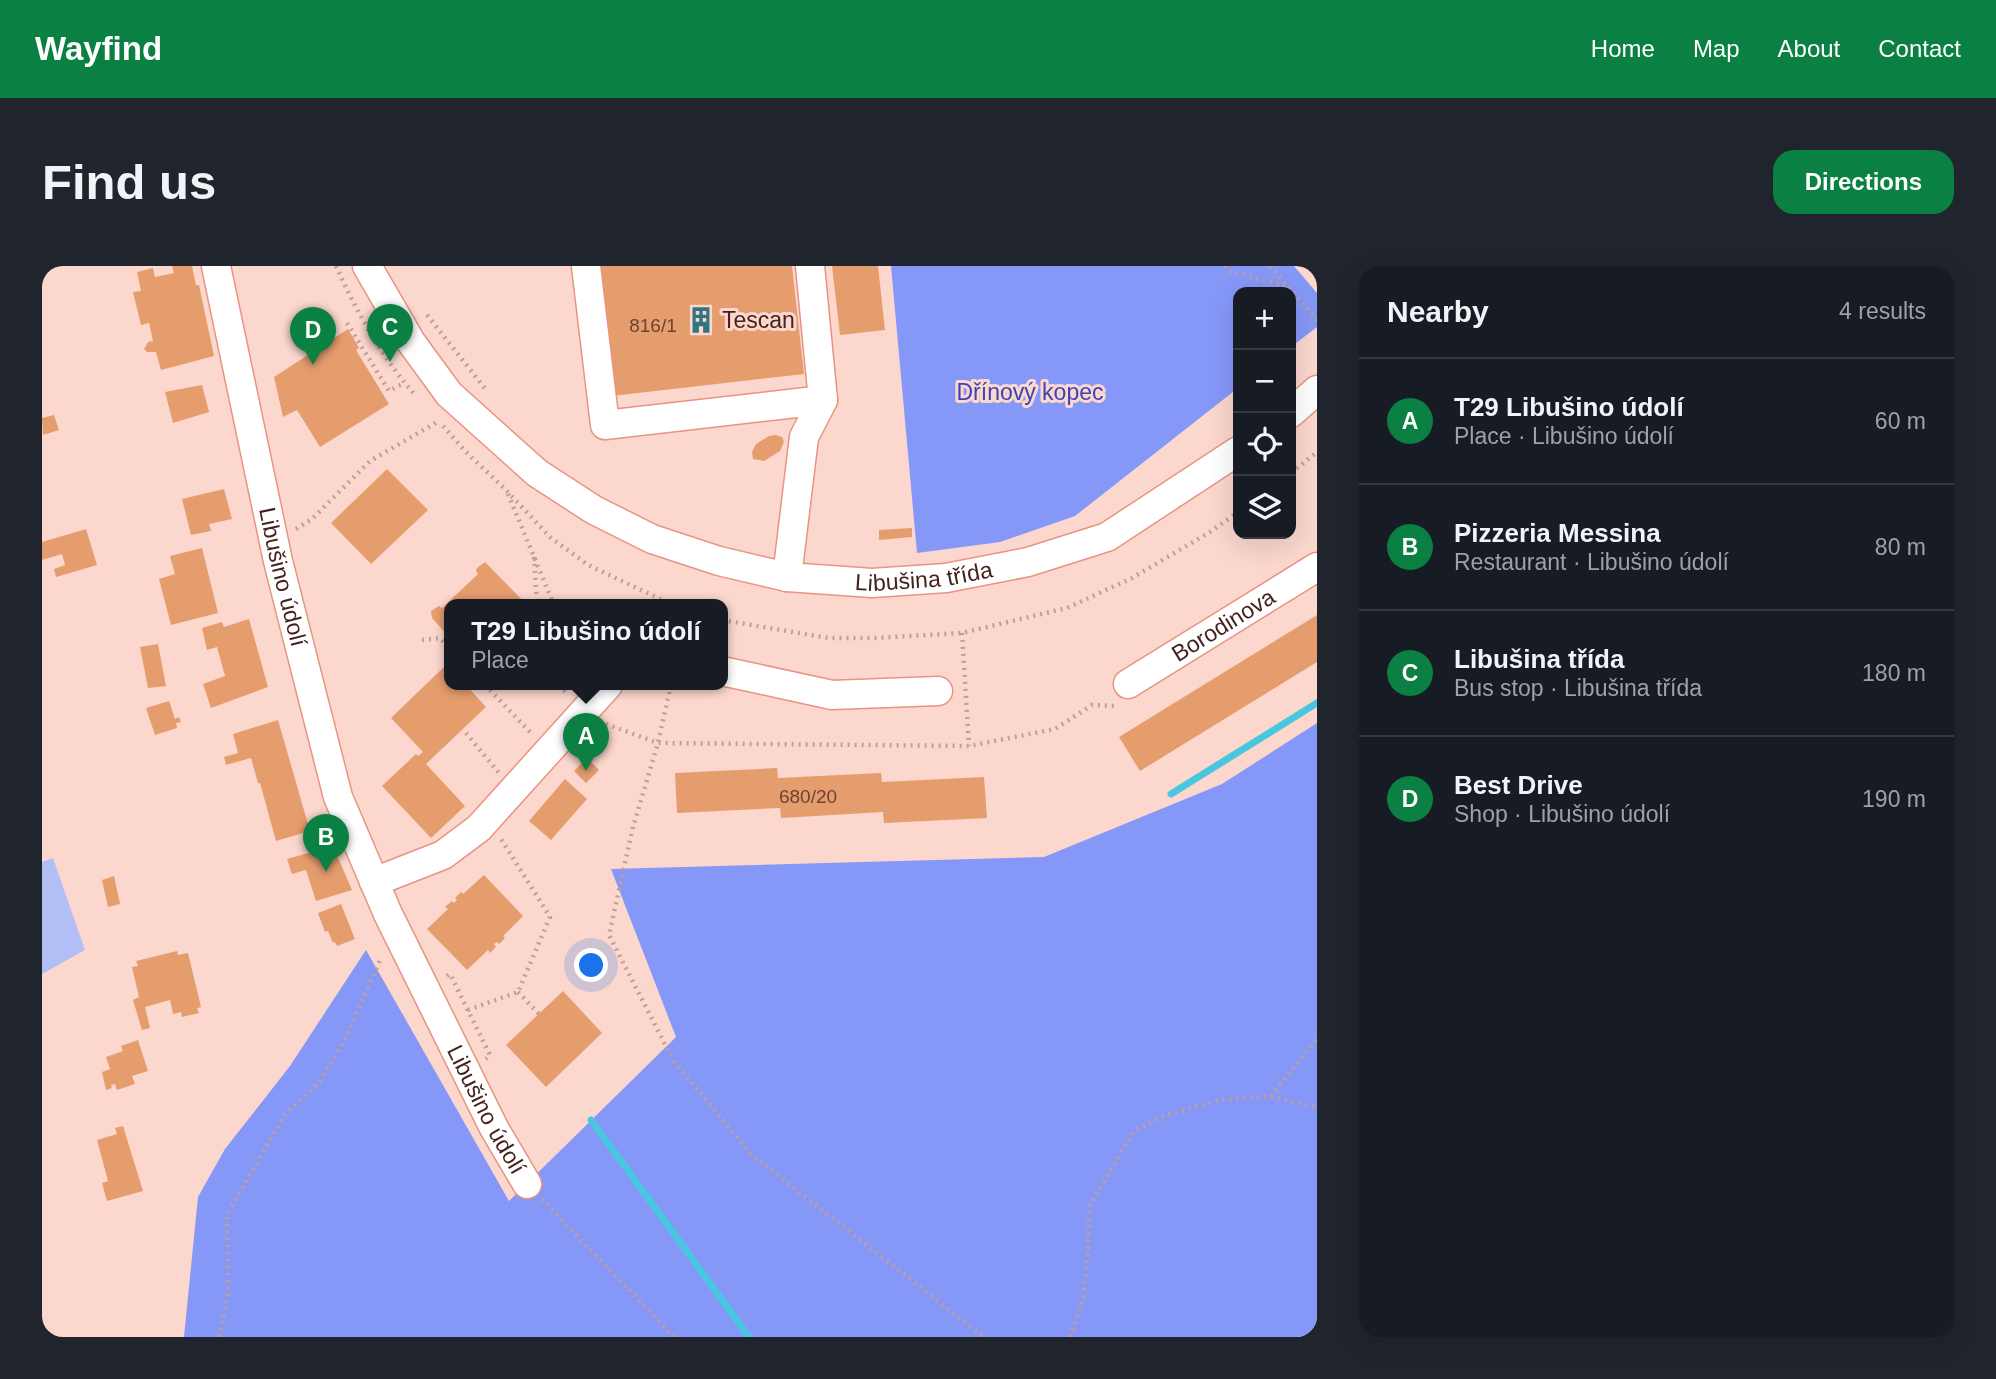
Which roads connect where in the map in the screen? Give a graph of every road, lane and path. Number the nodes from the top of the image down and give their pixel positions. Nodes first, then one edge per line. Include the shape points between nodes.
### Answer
1 (216, 266) edge
2 (367, 266) edge
3 (586, 266) edge
4 (810, 266) edge
5 (1225, 266) edge
6 (1270, 266) edge
7 (1287, 286) junction
8 (421, 306) dead end
9 (1317, 320) edge
10 (347, 323) dead end
11 (404, 383) dead end
12 (1317, 390) edge
13 (493, 396) dead end
14 (823, 400) junction
15 (1296, 409) edge
16 (439, 421) dead end
17 (1317, 452) edge
18 (1233, 454) edge
19 (1296, 469) edge
20 (1233, 516) edge
21 (312, 519) dead end
22 (534, 553) junction
23 (1317, 567) edge
24 (787, 577) junction
25 (537, 599) edge
26 (552, 599) edge
27 (660, 599) edge
28 (728, 621) edge
29 (422, 640) dead end
30 (444, 642) edge
31 (728, 672) edge
32 (490, 690) edge
33 (603, 690) edge
34 (669, 690) edge
35 (938, 691) dead end
36 (1124, 695) joint
37 (598, 722) dead end
38 (466, 733) dead end
39 (539, 741) dead end
40 (658, 743) junction
41 (504, 779) dead end
42 (495, 830) dead end
43 (374, 882) junction
44 (386, 946) dead end
45 (443, 977) dead end
46 (519, 992) junction
47 (468, 1010) junction
48 (539, 1014) dead end
49 (1317, 1038) edge
50 (484, 1061) dead end
51 (1271, 1096) junction
52 (1317, 1108) edge
53 (527, 1184) joint
54 (219, 1337) edge
55 (674, 1337) edge
56 (984, 1337) edge
57 (1070, 1337) edge

1 - 43 street, Libušino údolí via 278,561 338,797
2 - 24 street, Libušina třída via 411,342 449,394 537,473 652,540
3 - 14 street via 605,425
4 - 14 street
5 - 7 path via 1228,271
6 - 7 path
7 - 9 path
8 - 13 path
10 - 11 path via 389,391
12 - 15 street
14 - 24 street via 804,437
16 - 21 path via 370,461
17 - 19 path
18 - 24 street, Libušina třída via 1107,537 1028,562 946,578 872,583
20 - 28 path via 1132,578 1067,608 962,633 828,638
22 - 25 path
22 - 26 path
22 - 27 path via 506,490 550,537 588,565
23 - 36 street, Borodinova
29 - 30 path via 440,638
31 - 35 street via 832,695
32 - 39 path
33 - 43 street via 479,828 443,855
34 - 40 path
36 - 40 path via 1093,705 1055,729 969,746
37 - 40 path
38 - 41 path
40 - 56 path via 609,934 673,1060 753,1156
42 - 46 path via 550,917
43 - 53 street, Libušino údolí via 494,1128
44 - 54 path via 344,1042 317,1085 286,1113 227,1214 228,1295
45 - 47 path via 450,974
46 - 47 path
46 - 48 path
47 - 50 path via 490,1055
49 - 51 path
51 - 52 path
51 - 57 path via 1220,1100 1164,1116 1134,1131 1089,1207 1083,1300
53 - 55 path

